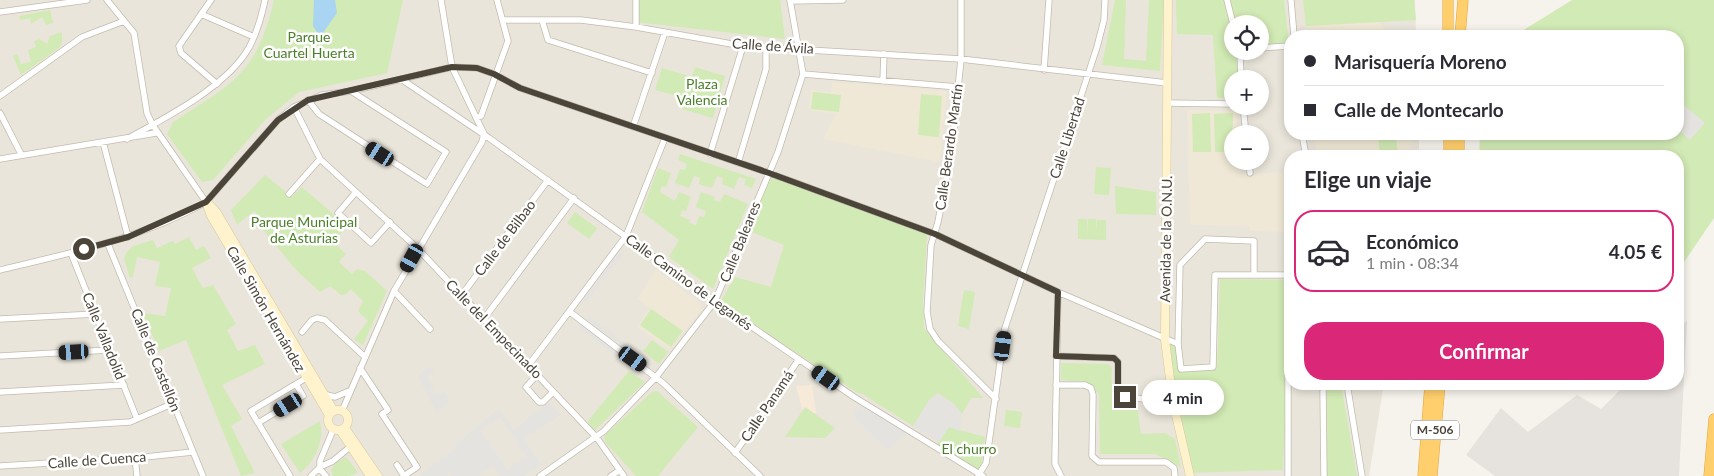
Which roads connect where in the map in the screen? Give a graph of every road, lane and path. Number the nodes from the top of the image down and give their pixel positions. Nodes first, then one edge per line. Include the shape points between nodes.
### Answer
1 (87, 0) edge
2 (107, 0) edge
3 (211, 0) edge
4 (265, 0) edge
5 (441, 0) edge
6 (497, 0) edge
7 (636, 0) edge
8 (843, 0) edge
9 (960, 0) edge
10 (1049, 0) edge
11 (1105, 0) edge
12 (1168, 0) edge
13 (1227, 0) edge
14 (1291, 0) edge
15 (1448, 0) edge
16 (1459, 0) edge
17 (1463, 0) edge
18 (790, 1) edge
19 (48, 3) edge
20 (0, 12) edge
21 (201, 14) junction
22 (1231, 15) edge
23 (124, 20) junction
24 (502, 20) junction
25 (542, 20) junction
26 (636, 27) junction
27 (1294, 30) edge
28 (1448, 30) edge
29 (1460, 30) edge
30 (1460, 30) edge
31 (665, 32) junction
32 (254, 37) junction
33 (743, 46) junction
34 (1284, 46) edge
35 (766, 47) junction
36 (1269, 47) edge
37 (798, 48) junction
38 (884, 54) junction
39 (961, 59) junction
40 (452, 67) junction
41 (1044, 70) junction
42 (652, 73) junction
43 (1088, 73) junction
44 (494, 74) junction
45 (803, 74) junction
46 (401, 79) junction
47 (883, 81) junction
48 (1167, 82) junction
49 (217, 84) junction
50 (958, 87) junction
51 (351, 91) junction
52 (0, 96) edge
53 (308, 100) junction
54 (1167, 103) junction
55 (1224, 104) edge
56 (294, 107) junction
57 (0, 113) edge
58 (476, 118) junction
59 (152, 124) junction
60 (633, 127) junction
61 (156, 134) junction
62 (484, 134) junction
63 (665, 138) junction
64 (127, 139) junction
65 (103, 142) junction
66 (21, 154) junction
67 (710, 154) junction
68 (0, 159) edge
69 (320, 159) junction
70 (738, 163) junction
71 (1250, 170) edge
72 (769, 173) junction
73 (1250, 173) dead end
74 (548, 180) junction
75 (356, 192) junction
76 (289, 194) dead end
77 (574, 198) junction
78 (206, 202) junction
79 (390, 222) junction
80 (935, 234) junction
81 (626, 236) junction
82 (128, 237) junction
83 (108, 244) junction
84 (418, 248) junction
85 (71, 252) junction
86 (0, 270) edge
87 (1284, 274) edge
88 (1022, 275) junction
89 (1254, 275) junction
90 (394, 291) junction
91 (1058, 292) junction
92 (461, 296) junction
93 (715, 301) junction
94 (570, 312) junction
95 (96, 314) junction
96 (0, 319) edge
97 (483, 320) junction
98 (430, 329) dead end
99 (302, 332) dead end
100 (1165, 340) junction
101 (1178, 344) junction
102 (110, 350) junction
103 (0, 356) edge
104 (1056, 356) junction
105 (365, 357) junction
106 (799, 360) junction
107 (528, 366) junction
108 (360, 368) junction
109 (537, 375) junction
110 (656, 377) junction
111 (306, 378) junction
112 (296, 384) junction
113 (124, 385) junction
114 (1056, 385) junction
115 (1289, 390) edge
116 (1323, 390) edge
117 (1348, 390) edge
118 (1429, 390) edge
119 (1439, 390) edge
120 (1440, 390) edge
121 (349, 391) junction
122 (0, 392) edge
123 (553, 392) junction
124 (322, 393) junction
125 (996, 399) junction
126 (1173, 402) junction
127 (174, 403) junction
128 (335, 412) junction
129 (137, 419) junction
130 (1714, 419) edge
131 (258, 423) junction
132 (339, 429) junction
133 (0, 430) edge
134 (1424, 430) junction
135 (597, 438) junction
136 (350, 446) junction
137 (193, 452) junction
138 (735, 452) junction
139 (135, 458) junction
140 (396, 465) dead end
141 (0, 466) edge
142 (320, 468) junction
143 (620, 470) junction
144 (980, 475) edge
145 (136, 476) edge
146 (203, 476) edge
147 (290, 476) edge
148 (312, 476) edge
149 (326, 476) edge
150 (370, 476) edge
151 (378, 476) edge
152 (540, 476) edge
153 (611, 476) edge
154 (624, 476) edge
155 (760, 476) edge
156 (1060, 476) edge
157 (1174, 476) edge
158 (1190, 476) edge
159 (1288, 476) edge
160 (1324, 476) edge
161 (1362, 476) edge
162 (1418, 476) edge
163 (1423, 476) edge
164 (1432, 476) edge
165 (1438, 476) edge
166 (1709, 476) edge

1 - 19 street
2 - 23 street, Calle Simón Hernández
3 - 21 street
4 - 32 street
5 - 40 street
6 - 24 street
7 - 26 street
8 - 18 street
9 - 39 street, Calle Berardo Martín
10 - 41 street
11 - 43 street, Calle Libertad via 1104,20
12 - 48 street, Avenida de la O.N.U.
13 - 22 street
14 - 27 street
15 - 28 highway
16 - 29 highway
17 - 30 highway
18 - 37 street, Calle Baleares
19 - 20 street
21 - 32 street
21 - 49 street via 179,46 181,53
23 - 52 street via 82,37
23 - 59 street, Calle Simón Hernández via 134,33 147,113
24 - 25 street, Calle de Ávila
24 - 44 street via 508,41
25 - 26 street, Calle de Ávila via 580,20
25 - 42 street via 548,40
26 - 31 street, Calle de Ávila
31 - 33 street, Calle de Ávila
31 - 42 street
32 - 49 street via 245,54
33 - 35 street, Calle de Ávila
33 - 67 street
34 - 36 street
35 - 37 street, Calle de Ávila
35 - 70 street via 766,69
37 - 38 street, Calle de Ávila
37 - 45 street, Calle Baleares
38 - 39 street, Calle de Ávila
38 - 47 street
39 - 41 street, Calle de Ávila
39 - 50 street, Calle Berardo Martín
40 - 44 street via 477,68
40 - 46 street
40 - 58 street
41 - 43 street, Calle de Ávila
42 - 60 street
43 - 48 street, Calle de Ávila
43 - 88 street, Calle Libertad
44 - 58 street via 481,116
44 - 60 street via 520,88
45 - 47 street
45 - 72 street, Calle Baleares
46 - 51 street
46 - 62 street, Calle Camino de Leganés
47 - 50 street
48 - 54 street, Avenida de la O.N.U.
49 - 59 street
50 - 80 street, Calle Berardo Martín via 952,150
51 - 53 street
51 - 53 street via 446,152 427,184 318,114
53 - 56 street
54 - 55 street
54 - 100 street, Avenida de la O.N.U.
56 - 69 street, Calle del Empecinado
56 - 78 street via 278,120
57 - 66 street
58 - 62 street
59 - 61 street, Calle Simón Hernández
59 - 64 street
60 - 63 street
61 - 64 street
61 - 78 street, Calle Simón Hernández
62 - 74 street, Calle Camino de Leganés
62 - 84 street
63 - 67 street
63 - 81 street
64 - 65 street
65 - 66 street
65 - 82 street
66 - 68 street
67 - 70 street
69 - 75 street, Calle del Empecinado
69 - 76 street
70 - 72 street
71 - 73 street
72 - 80 street
72 - 93 street, Calle Baleares
74 - 77 street, Calle Camino de Leganés
74 - 92 street, Calle de Bilbao
75 - 79 street, Calle del Empecinado
75 - 79 street via 338,213 371,243
77 - 81 street, Calle Camino de Leganés
77 - 97 street
78 - 82 street
78 - 111 street, Calle Simón Hernández via 211,216
78 - 124 street, Calle Simón Hernández via 217,213
79 - 84 street, Calle del Empecinado
80 - 88 street
80 - 125 street, Calle Berardo Martín via 931,245 927,312 930,329 938,342
81 - 93 street, Calle Camino de Leganés
81 - 94 street
82 - 83 street
83 - 85 street
83 - 127 street, Calle de Castellón
84 - 90 street
84 - 92 street, Calle del Empecinado
85 - 86 street
85 - 95 street, Calle Valladolid
87 - 89 street
88 - 91 street
88 - 125 street, Calle Libertad via 1005,328
89 - 101 street via 1215,275 1213,367 1181,369
89 - 101 street via 1254,241 1205,239 1180,265
90 - 98 street
90 - 105 street
91 - 100 street
91 - 104 street
92 - 97 street, Calle del Empecinado
93 - 106 street, Calle Camino de Leganés
93 - 110 street, Calle Baleares
94 - 107 street
94 - 110 street
95 - 96 street
95 - 102 street, Calle Valladolid
97 - 107 street, Calle del Empecinado
99 - 105 street via 312,320 325,320
100 - 101 street
100 - 126 street, Avenida de la O.N.U.
102 - 103 street
102 - 113 street, Calle Valladolid
104 - 114 street
104 - 126 street via 1114,358 1118,362 1118,392 1125,397
105 - 108 street
106 - 138 street, Calle Panamá
106 - 144 street, Calle Camino de Leganés via 854,398
107 - 109 street, Calle del Empecinado
108 - 121 street
108 - 140 street via 388,410 382,414 417,467 404,476
109 - 123 street, Calle del Empecinado
109 - 123 street via 526,386 538,402
110 - 135 street, Calle Baleares
110 - 138 street
111 - 112 street
111 - 128 street, Calle Simón Hernández
112 - 131 street via 251,411
112 - 131 street via 303,396
113 - 122 street
113 - 129 street, Calle Valladolid
114 - 156 street via 1055,464
114 - 157 street via 1091,388 1092,456 1099,462 1166,462 1174,468
115 - 159 street
116 - 160 street
117 - 161 street
118 - 134 highway, M-506
119 - 164 highway, M-506
120 - 165 highway
121 - 124 street via 335,397
121 - 128 street
123 - 135 street, Calle del Empecinado
124 - 128 street, Calle Simón Hernández
125 - 144 street, Calle Libertad via 986,462
126 - 158 street, Avenida de la O.N.U.
127 - 129 street
127 - 137 street, Calle de Castellón
128 - 132 street via 327,422
128 - 132 street via 348,418
129 - 133 street
130 - 166 highway
131 - 147 street
132 - 136 street
132 - 142 street via 320,461
132 - 151 street
134 - 162 highway
134 - 163 highway, M-506
135 - 143 street, Calle del Empecinado
135 - 152 street, Calle Baleares
136 - 142 street
136 - 150 street
137 - 139 street, Calle de Cuenca
137 - 146 street, Calle de Castellón
138 - 155 street
139 - 141 street, Calle de Cuenca
139 - 145 street
142 - 148 street
142 - 149 street
143 - 153 street
143 - 154 street, Calle del Empecinado

